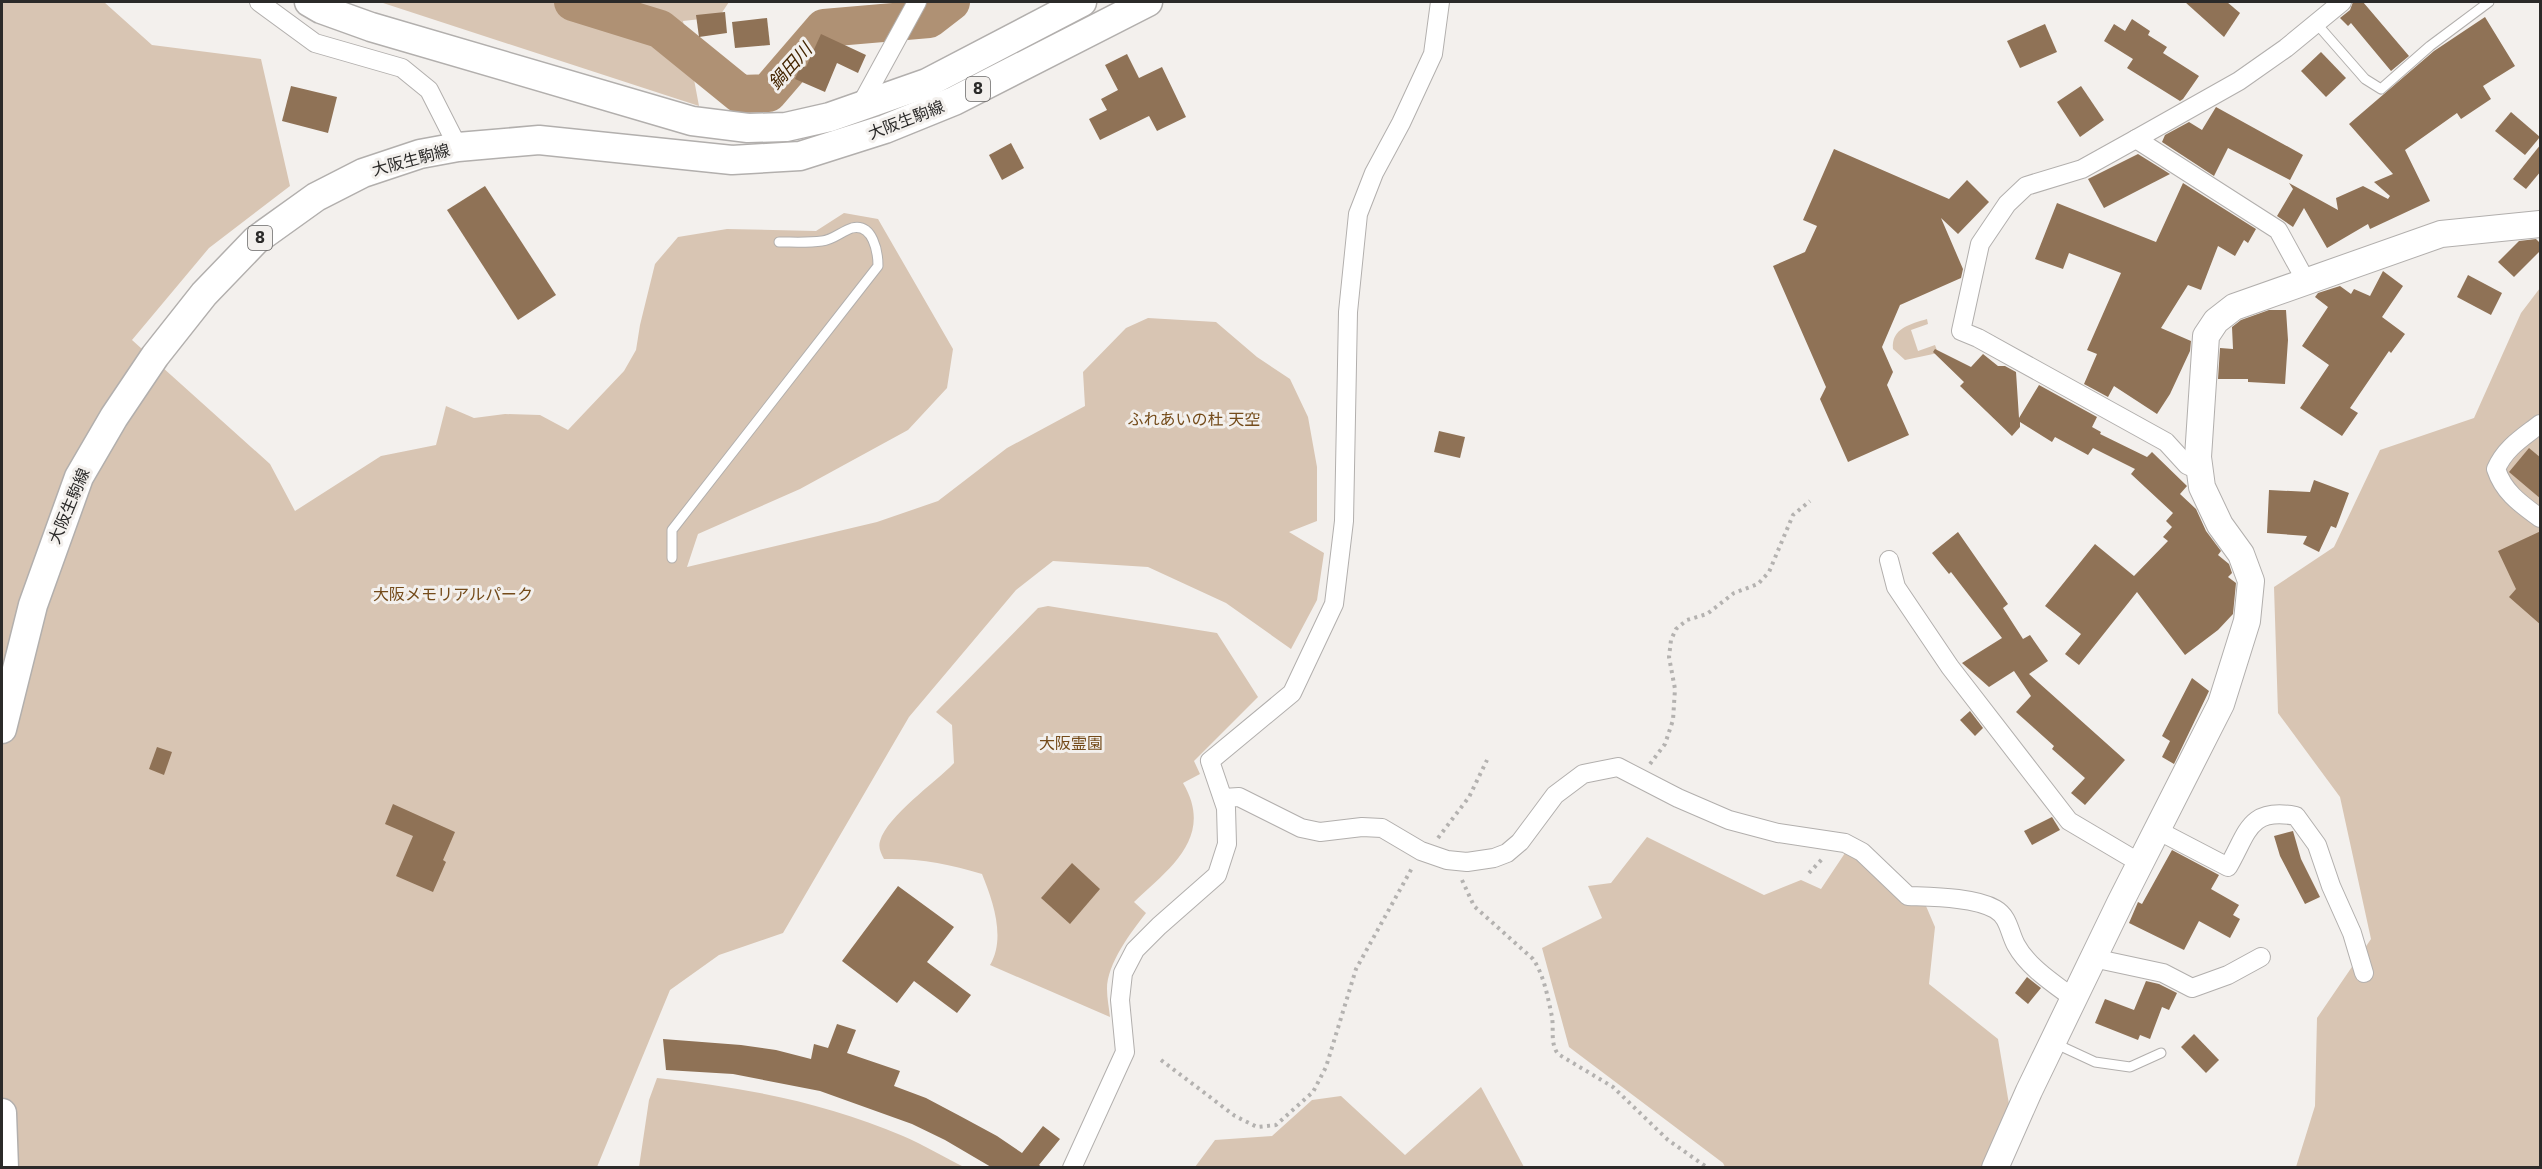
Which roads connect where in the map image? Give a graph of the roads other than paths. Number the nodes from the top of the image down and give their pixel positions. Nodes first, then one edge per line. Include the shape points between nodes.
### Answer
1 (259, 2) edge
2 (309, 2) edge
3 (917, 2) edge
4 (1082, 2) edge
5 (1148, 2) edge
6 (1440, 2) edge
7 (2342, 2) edge
8 (2488, 2) edge
9 (2316, 23) junction
10 (859, 108) junction
11 (2136, 139) junction
12 (458, 147) junction
13 (2541, 224) edge
14 (779, 242) dead end
15 (2306, 281) junction
16 (2541, 424) edge
17 (2200, 471) junction
18 (2541, 518) edge
19 (672, 558) dead end
20 (1889, 560) dead end
21 (2, 729) edge
22 (1223, 798) junction
23 (2157, 830) junction
24 (2140, 863) junction
25 (2261, 957) dead end
26 (2093, 958) junction
27 (2364, 973) dead end
28 (2073, 998) junction
29 (2052, 1042) junction
30 (2161, 1053) dead end
31 (2, 1113) edge
32 (4, 1167) edge
33 (1072, 1167) edge
34 (1995, 1167) edge

1 - 12 street via 315,43 402,68 429,90
2 - 10 main road, 大阪生駒線 / 8 via 371,27 692,121 747,128 786,127
3 - 10 street
4 - 10 main road, 大阪生駒線 / 8 via 927,83
5 - 12 main road, 大阪生駒線 / 8 via 954,101 885,129 801,156 732,160 539,140
6 - 22 street via 1433,54 1358,214 1348,312 1344,521 1334,603 1292,693 1210,761
7 - 9 street
8 - 9 lane via 2381,89 2365,79
9 - 11 street via 2239,81
11 - 15 street via 2278,230
11 - 17 street via 2082,169 2026,186 2007,204 1980,243 1961,331 2166,442 2187,465
12 - 21 main road, 大阪生駒線 / 8 via 420,154 363,173 316,197 256,240 204,294 155,356 79,477 33,605
13 - 15 street via 2440,234
14 - 19 lane via 824,241 854,228 863,230 873,239 878,266 672,530
15 - 17 street via 2234,307 2216,321 2206,336
16 - 18 street via 2512,445 2496,470 2512,498
17 - 23 street via 2202,487 2220,525 2241,554 2251,581 2247,621 2221,704
20 - 24 street via 1896,587 1950,668 2069,821
22 - 28 street via 1239,797 1301,828 1382,828 1421,851 1462,861 1507,853 1556,795 1583,774 1618,767 1729,820 1778,833 1845,843 1862,852 1908,896 1954,897 1996,909 2009,924 2015,944 2038,971
22 - 33 street via 1227,844 1217,875 1135,950 1124,973 1120,1000 1125,1052
23 - 24 street
23 - 27 street via 2228,867 2248,828 2260,818 2278,813 2296,816 2317,845
24 - 26 street
25 - 26 street via 2192,988 2163,973
26 - 28 street
28 - 29 street
29 - 30 lane via 2095,1062 2130,1067
29 - 34 street
31 - 32 main road

